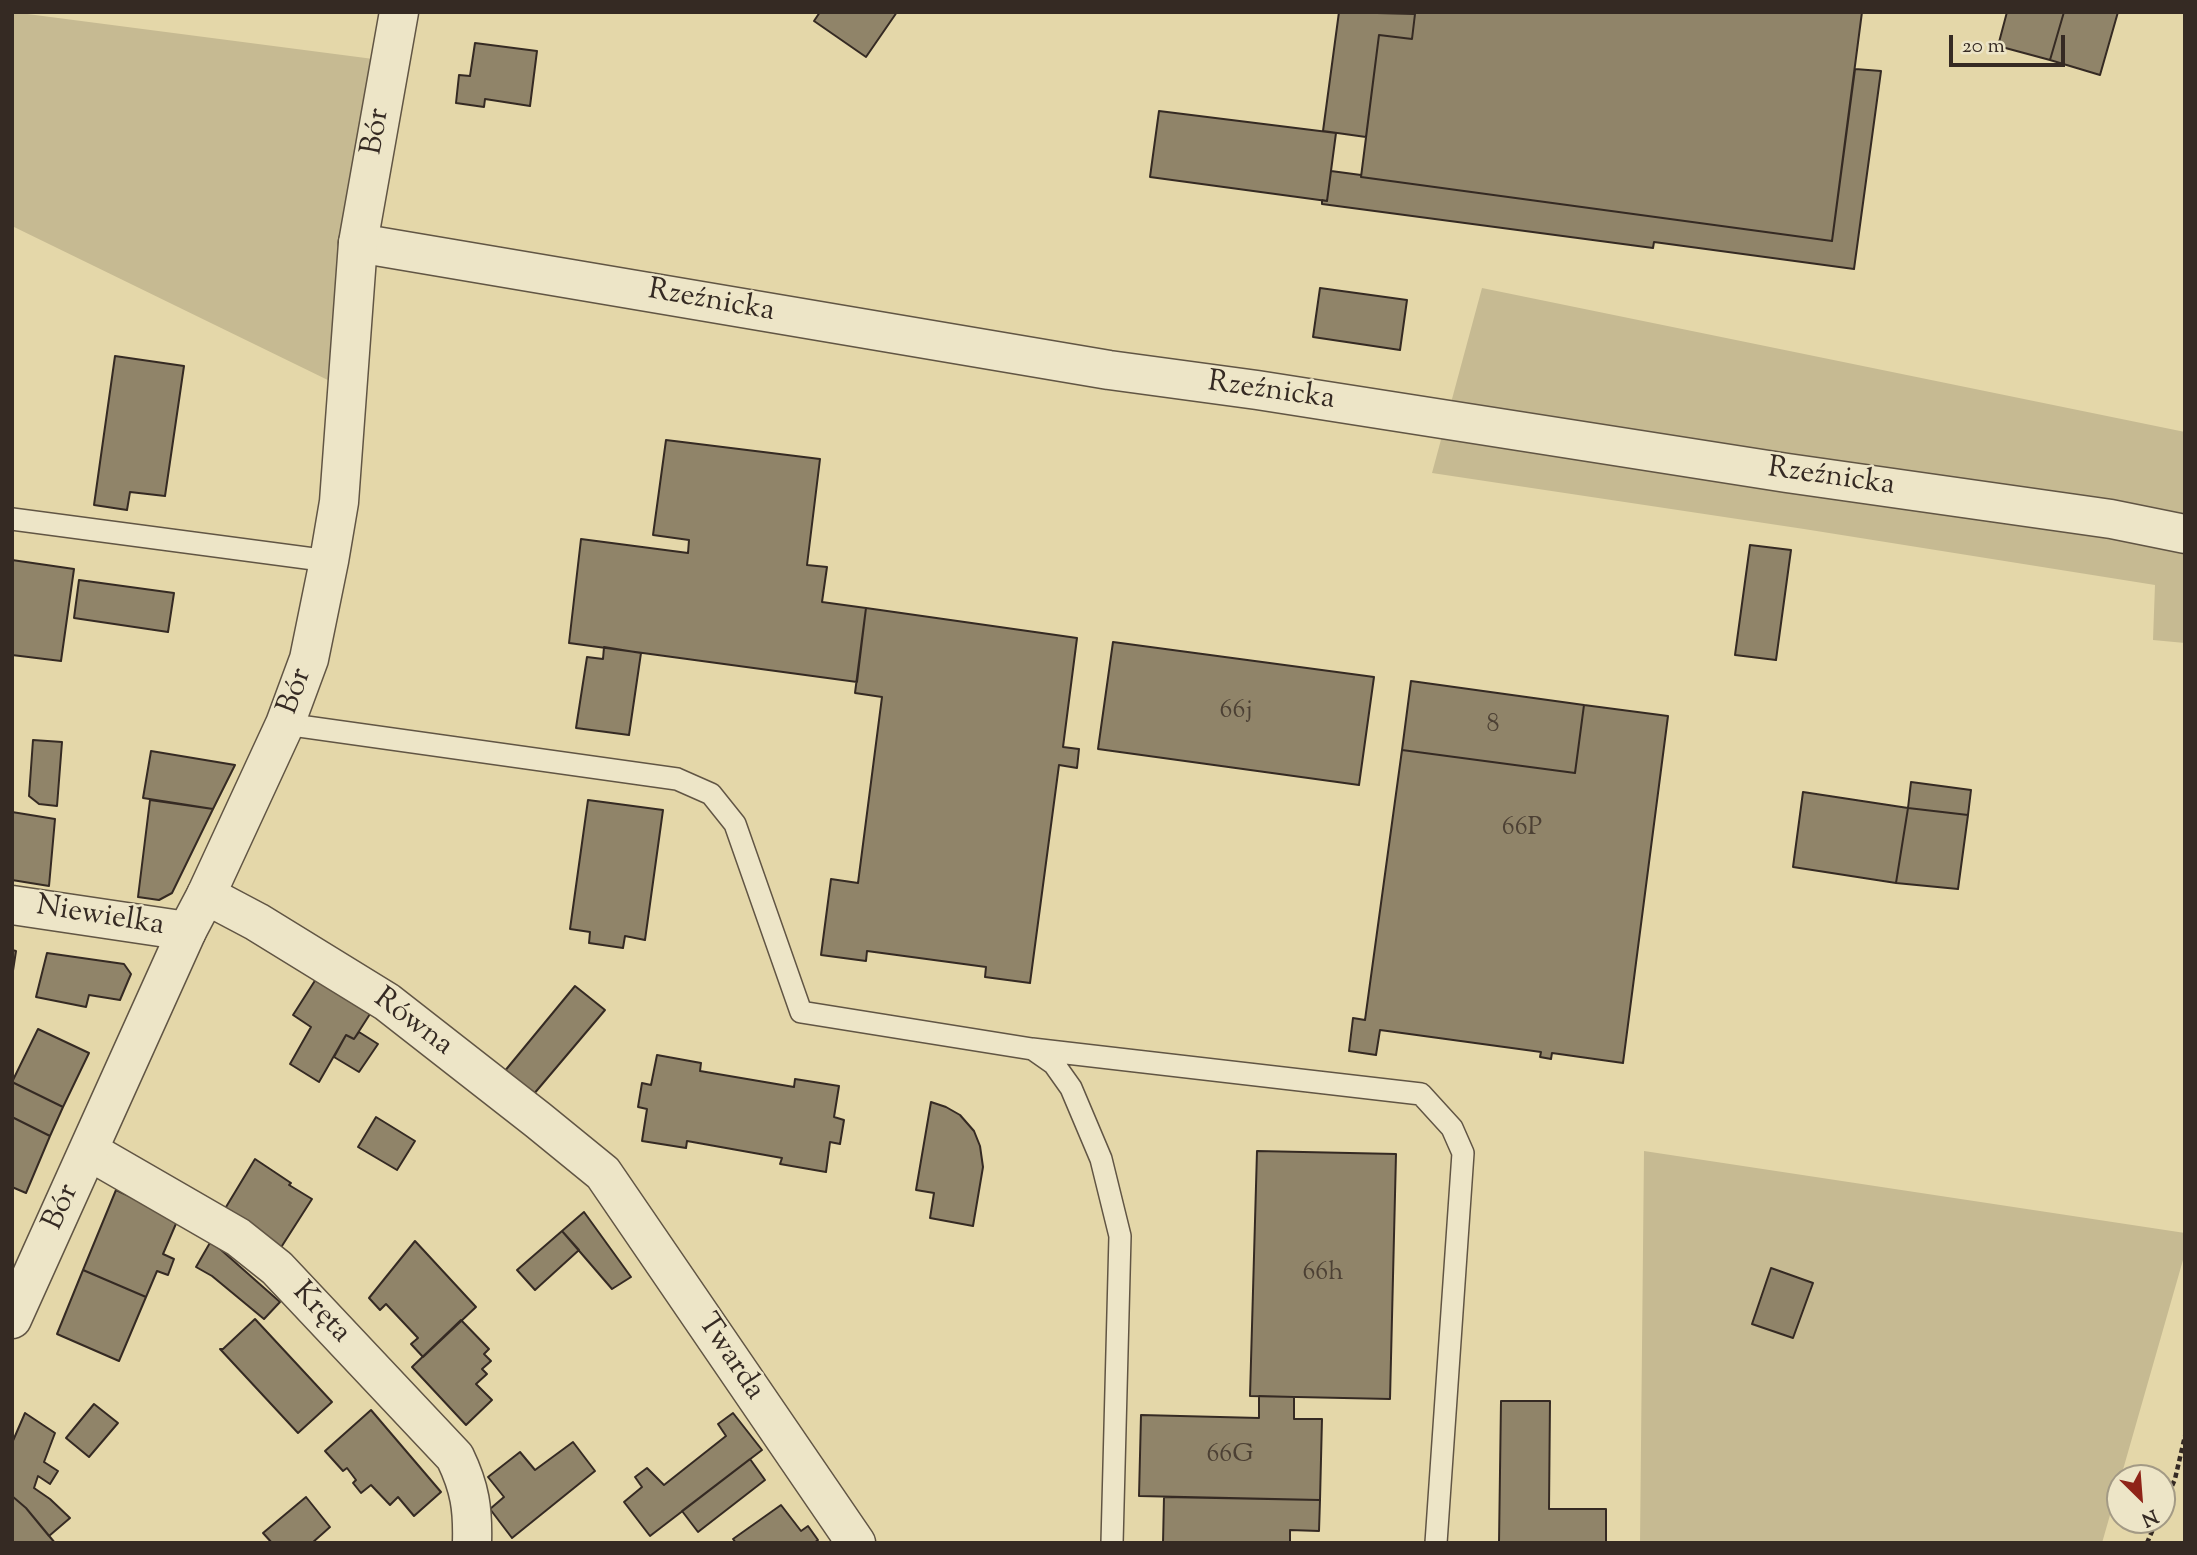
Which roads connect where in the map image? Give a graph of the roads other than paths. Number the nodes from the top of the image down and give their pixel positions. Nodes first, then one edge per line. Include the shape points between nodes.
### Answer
1 (400, 12) edge
2 (358, 243) junction
3 (12, 500) edge
4 (19, 520) edge
5 (2185, 534) edge
6 (329, 561) junction
7 (285, 724) junction
8 (206, 895) junction
9 (12, 905) edge
10 (187, 931) junction
11 (1032, 1049) junction
12 (89, 1151) junction
13 (603, 1173) joint
14 (12, 1319) edge
15 (472, 1543) edge
16 (856, 1543) edge
17 (1112, 1543) edge
18 (1436, 1543) edge

1 - 2 street, Bór
2 - 5 street, Rzeźnicka via 1109,370 2111,519
2 - 6 street, Bór via 339,502
3 - 4 lane
4 - 6 lane
6 - 7 street, Bór via 309,659
7 - 8 street, Bór
7 - 11 lane via 677,779 711,794 735,824 801,1012
8 - 10 street, Bór
8 - 13 street, Równa via 387,1002
9 - 10 street, Niewielka
10 - 12 street, Bór
11 - 17 lane via 1054,1064 1071,1088 1101,1159 1120,1236
11 - 18 lane via 1421,1094 1452,1128 1463,1153
12 - 14 street, Bór
12 - 15 street, Kręta via 238,1237 277,1268 455,1457 472,1510
13 - 16 street, Twarda

